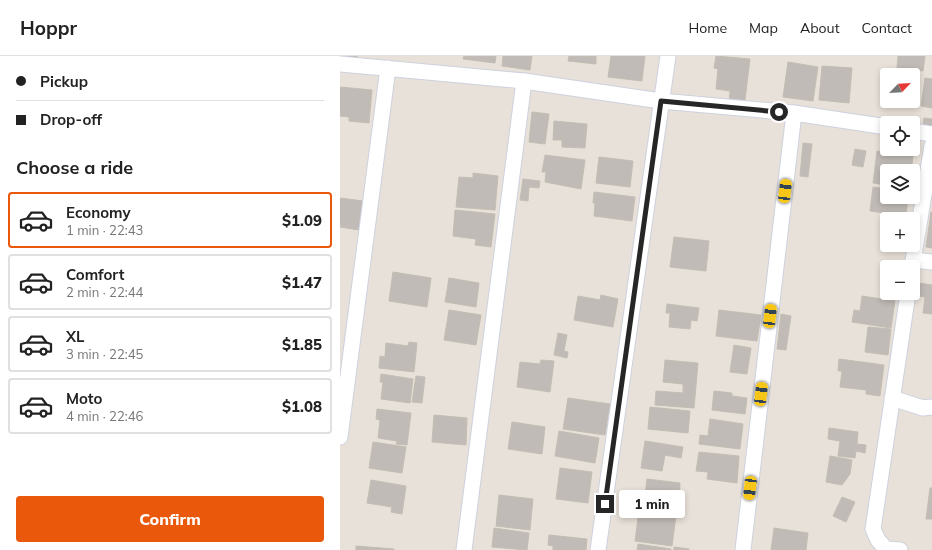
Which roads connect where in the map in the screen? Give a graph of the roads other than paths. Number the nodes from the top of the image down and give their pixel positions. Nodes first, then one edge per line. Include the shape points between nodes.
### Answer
1 (668, 56) edge
2 (340, 64) edge
3 (388, 68) junction
4 (524, 81) junction
5 (661, 101) junction
6 (794, 113) junction
7 (880, 126) edge
8 (920, 132) edge
9 (932, 134) edge
10 (932, 146) edge
11 (913, 260) edge
12 (932, 262) edge
13 (920, 263) edge
14 (907, 300) edge
15 (892, 398) junction
16 (932, 407) edge
17 (340, 437) edge
18 (464, 550) edge
19 (598, 550) edge
20 (742, 550) edge
21 (900, 550) edge

1 - 5 street
2 - 3 street
3 - 4 street
3 - 17 street
4 - 5 street
4 - 18 street
5 - 6 street
5 - 19 street
6 - 7 street
6 - 20 street
8 - 9 street
10 - 11 street
12 - 13 street
14 - 15 street
15 - 16 street via 923,408
15 - 21 street via 873,529 886,549

